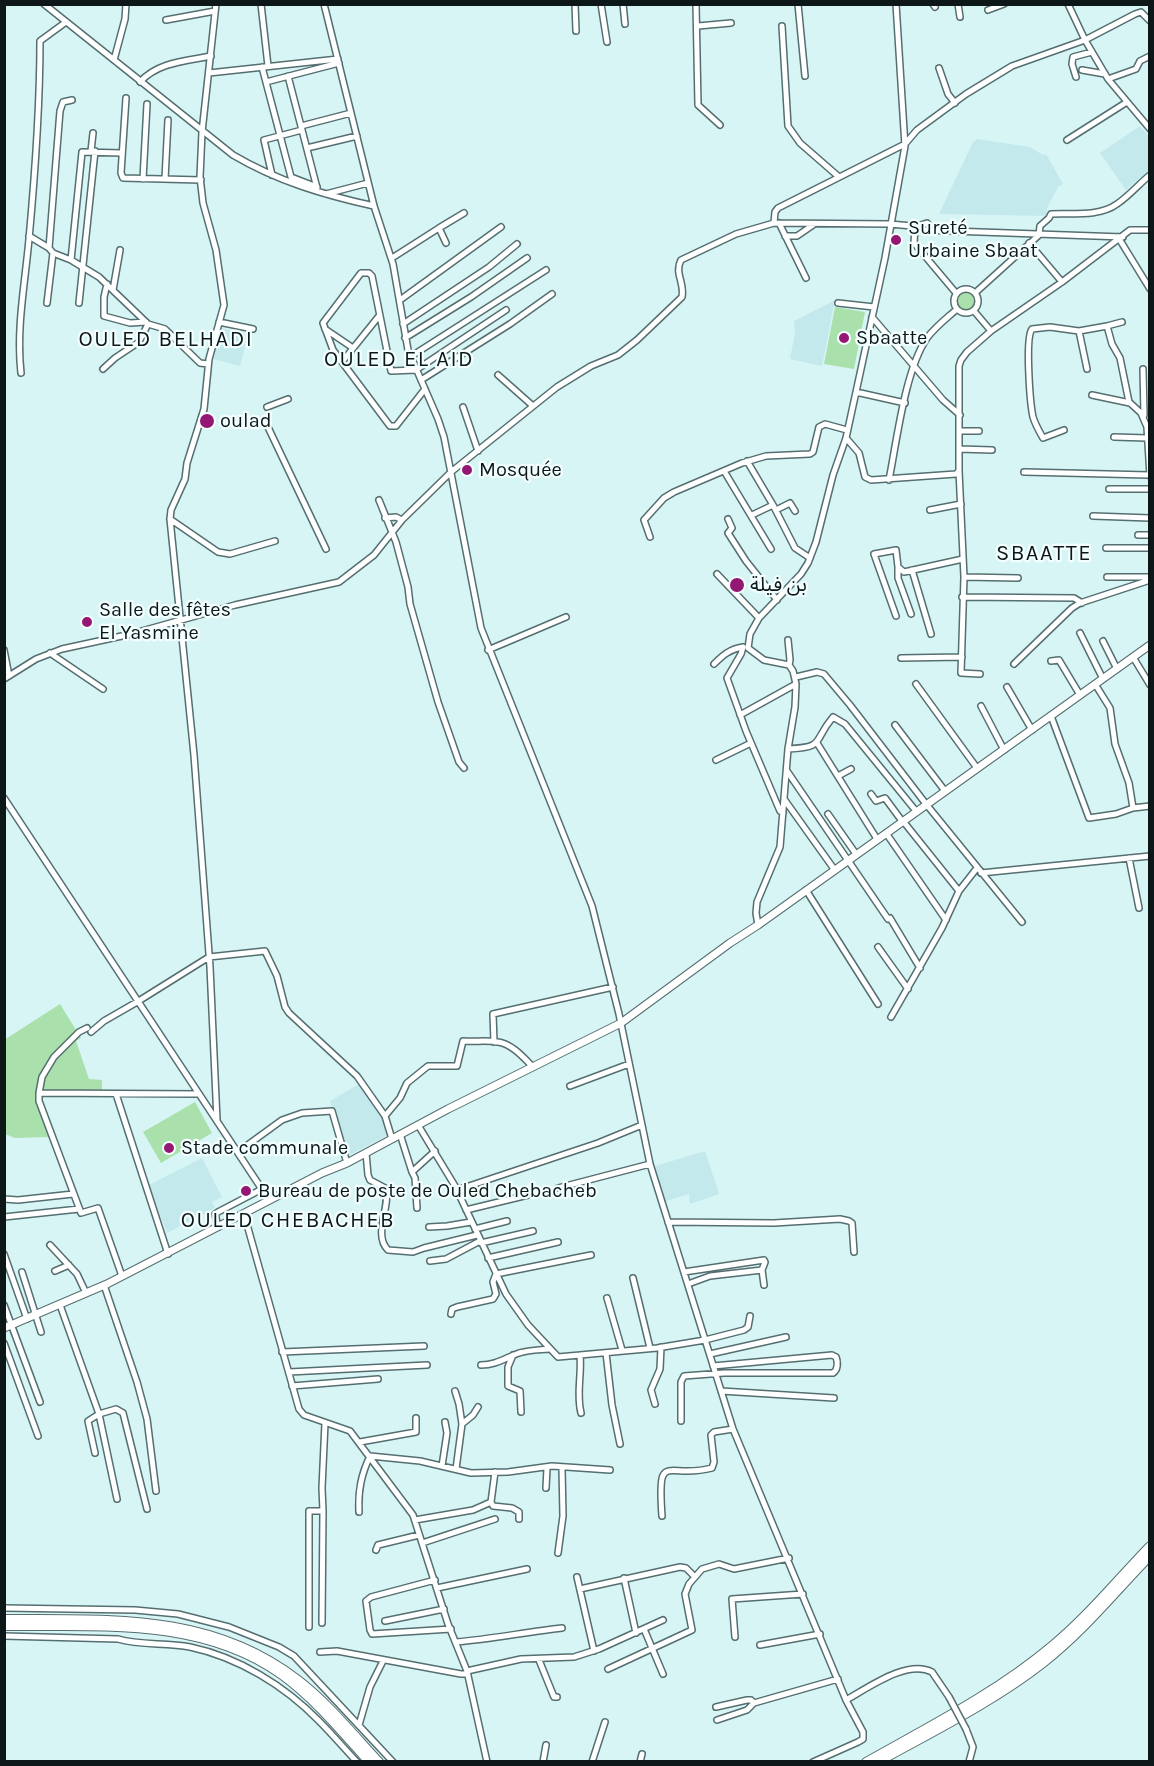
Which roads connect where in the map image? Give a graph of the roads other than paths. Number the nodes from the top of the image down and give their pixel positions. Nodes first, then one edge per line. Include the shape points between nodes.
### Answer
1 (44, 4) edge
2 (126, 4) edge
3 (261, 4) edge
4 (324, 4) edge
5 (575, 4) edge
6 (601, 4) edge
7 (624, 4) edge
8 (696, 4) edge
9 (798, 4) edge
10 (896, 4) edge
11 (958, 4) edge
12 (1004, 4) edge
13 (1068, 4) edge
14 (51, 7) edge
15 (216, 8) edge
16 (988, 10) dead end
17 (960, 17) dead end
18 (166, 20) dead end
19 (1149, 21) edge
20 (66, 22) junction
21 (731, 23) dead end
22 (625, 24) dead end
23 (698, 26) junction
24 (782, 26) dead end
25 (576, 31) dead end
26 (1085, 40) junction
27 (607, 42) dead end
28 (1092, 52) junction
29 (211, 56) junction
30 (1149, 56) edge
31 (114, 60) junction
32 (338, 61) junction
33 (265, 67) junction
34 (939, 68) dead end
35 (1082, 70) dead end
36 (209, 73) junction
37 (288, 76) junction
38 (805, 76) dead end
39 (1107, 76) junction
40 (1076, 77) dead end
41 (140, 82) junction
42 (266, 82) junction
43 (126, 98) dead end
44 (72, 100) dead end
45 (1127, 102) junction
46 (955, 103) junction
47 (147, 104) dead end
48 (351, 113) junction
49 (168, 120) dead end
50 (720, 125) dead end
51 (302, 128) junction
52 (1149, 129) edge
53 (202, 132) junction
54 (93, 133) dead end
55 (280, 135) junction
56 (357, 136) junction
57 (1067, 140) dead end
58 (905, 145) junction
59 (307, 148) junction
60 (93, 151) junction
61 (122, 153) junction
62 (272, 175) junction
63 (1149, 175) edge
64 (839, 177) junction
65 (143, 179) junction
66 (165, 179) junction
67 (201, 180) junction
68 (368, 183) junction
69 (320, 191) junction
70 (374, 206) junction
71 (464, 213) dead end
72 (776, 223) junction
73 (815, 224) junction
74 (890, 224) junction
75 (501, 227) dead end
76 (915, 227) junction
77 (439, 228) junction
78 (1149, 230) edge
79 (1039, 235) junction
80 (30, 236) junction
81 (785, 236) junction
82 (1120, 238) junction
83 (446, 243) dead end
84 (1029, 243) junction
85 (517, 244) dead end
86 (51, 250) junction
87 (120, 250) dead end
88 (392, 258) junction
89 (527, 258) dead end
90 (70, 260) junction
91 (84, 268) junction
92 (546, 270) dead end
93 (806, 278) dead end
94 (1062, 282) junction
95 (107, 284) junction
96 (1149, 289) edge
97 (113, 290) junction
98 (957, 293) junction
99 (975, 293) junction
100 (552, 294) dead end
101 (400, 300) junction
102 (47, 303) dead end
103 (79, 303) dead end
104 (838, 303) dead end
105 (874, 307) junction
106 (957, 309) junction
107 (506, 310) dead end
108 (974, 311) junction
109 (379, 316) junction
110 (872, 317) junction
111 (219, 322) junction
112 (1122, 322) dead end
113 (147, 323) junction
114 (403, 324) junction
115 (1107, 326) junction
116 (253, 329) dead end
117 (325, 329) junction
118 (991, 331) junction
119 (1079, 331) junction
120 (405, 338) junction
121 (353, 348) junction
122 (410, 357) junction
123 (342, 362) junction
124 (208, 363) junction
125 (914, 365) junction
126 (103, 369) dead end
127 (1087, 369) dead end
128 (1143, 369) dead end
129 (416, 370) junction
130 (21, 373) dead end
131 (498, 375) dead end
132 (421, 380) junction
133 (425, 389) junction
134 (856, 392) junction
135 (1092, 395) dead end
136 (288, 399) dead end
137 (905, 403) junction
138 (1130, 403) junction
139 (533, 406) junction
140 (267, 407) dead end
141 (463, 407) dead end
142 (960, 415) junction
143 (1144, 419) junction
144 (266, 423) dead end
145 (1148, 427) edge
146 (846, 430) junction
147 (1064, 430) dead end
148 (960, 431) junction
149 (979, 431) dead end
150 (1114, 437) dead end
151 (846, 438) junction
152 (1147, 438) junction
153 (959, 449) junction
154 (992, 450) dead end
155 (478, 451) junction
156 (747, 461) junction
157 (724, 471) junction
158 (959, 471) junction
159 (451, 472) junction
160 (1024, 472) dead end
161 (1149, 475) edge
162 (889, 480) junction
163 (1109, 489) dead end
164 (1149, 489) edge
165 (379, 500) dead end
166 (961, 504) junction
167 (774, 508) junction
168 (930, 510) dead end
169 (795, 511) dead end
170 (752, 515) junction
171 (1093, 516) dead end
172 (385, 518) junction
173 (1149, 518) edge
174 (170, 519) junction
175 (728, 519) dead end
176 (402, 520) junction
177 (392, 533) junction
178 (1138, 534) dead end
179 (1149, 534) edge
180 (650, 537) dead end
181 (275, 541) dead end
182 (1106, 548) dead end
183 (1149, 548) edge
184 (326, 549) dead end
185 (771, 549) dead end
186 (810, 558) junction
187 (963, 559) junction
188 (898, 567) junction
189 (912, 570) junction
190 (717, 574) dead end
191 (964, 577) junction
192 (1107, 577) dead end
193 (1018, 578) dead end
194 (1149, 578) edge
195 (962, 597) junction
196 (777, 600) junction
197 (1082, 603) junction
198 (910, 614) dead end
199 (896, 616) dead end
200 (566, 617) dead end
201 (759, 618) junction
202 (181, 621) junction
203 (1080, 633) dead end
204 (931, 634) dead end
205 (788, 640) dead end
206 (1103, 641) dead end
207 (1149, 645) edge
208 (745, 648) junction
209 (4, 650) edge
210 (488, 650) junction
211 (50, 653) junction
212 (962, 657) junction
213 (1133, 657) junction
214 (901, 658) dead end
215 (1051, 661) dead end
216 (714, 664) dead end
217 (1014, 664) dead end
218 (789, 665) junction
219 (1117, 669) junction
220 (980, 674) dead end
221 (7, 677) edge
222 (796, 677) junction
223 (1103, 679) junction
224 (796, 684) junction
225 (916, 684) dead end
226 (1095, 684) junction
227 (1149, 685) edge
228 (1006, 687) dead end
229 (103, 689) dead end
230 (1080, 695) junction
231 (981, 706) dead end
232 (740, 715) junction
233 (1050, 716) junction
234 (895, 725) dead end
235 (1032, 730) junction
236 (817, 742) junction
237 (751, 743) junction
238 (788, 749) junction
239 (1004, 750) junction
240 (716, 760) dead end
241 (464, 768) dead end
242 (977, 768) junction
243 (851, 770) dead end
244 (786, 771) junction
245 (838, 776) junction
246 (945, 791) junction
247 (871, 794) dead end
248 (4, 798) edge
249 (784, 799) junction
250 (926, 804) junction
251 (1149, 806) edge
252 (1132, 808) junction
253 (916, 811) junction
254 (783, 813) junction
255 (828, 814) dead end
256 (903, 821) junction
257 (886, 833) junction
258 (877, 839) junction
259 (856, 854) junction
260 (1149, 856) edge
261 (1129, 858) junction
262 (847, 861) junction
263 (834, 869) junction
264 (979, 870) junction
265 (806, 890) junction
266 (959, 891) junction
267 (1139, 908) dead end
268 (946, 920) junction
269 (1022, 922) dead end
270 (758, 925) junction
271 (878, 947) dead end
272 (209, 957) junction
273 (920, 968) junction
274 (613, 987) junction
275 (908, 989) junction
276 (137, 1002) junction
277 (878, 1004) dead end
278 (891, 1017) dead end
279 (621, 1023) junction
280 (494, 1042) junction
281 (629, 1064) junction
282 (533, 1067) junction
283 (570, 1086) dead end
284 (39, 1093) junction
285 (116, 1094) junction
286 (199, 1094) junction
287 (385, 1116) junction
288 (216, 1120) junction
289 (418, 1125) junction
290 (642, 1125) junction
291 (400, 1134) junction
292 (392, 1138) junction
293 (435, 1151) junction
294 (238, 1152) junction
295 (366, 1153) junction
296 (347, 1163) junction
297 (650, 1164) junction
298 (412, 1172) junction
299 (558, 1188) dead end
300 (261, 1189) junction
301 (457, 1190) junction
302 (73, 1194) junction
303 (528, 1195) dead end
304 (4, 1199) edge
305 (269, 1200) junction
306 (417, 1208) dead end
307 (79, 1209) junction
308 (466, 1210) junction
309 (244, 1214) junction
310 (4, 1217) edge
311 (507, 1221) dead end
312 (471, 1222) junction
313 (668, 1222) junction
314 (218, 1227) junction
315 (429, 1227) dead end
316 (533, 1231) dead end
317 (478, 1237) junction
318 (558, 1242) dead end
319 (50, 1245) dead end
320 (854, 1252) dead end
321 (4, 1254) edge
322 (168, 1254) junction
323 (591, 1255) dead end
324 (488, 1258) junction
325 (430, 1261) dead end
326 (69, 1265) junction
327 (762, 1270) junction
328 (55, 1271) dead end
329 (22, 1272) dead end
330 (684, 1272) junction
331 (496, 1274) junction
332 (122, 1276) junction
333 (633, 1278) dead end
334 (688, 1284) junction
335 (104, 1285) junction
336 (764, 1285) dead end
337 (86, 1293) junction
338 (607, 1298) dead end
339 (4, 1305) edge
340 (60, 1305) junction
341 (451, 1314) dead end
342 (36, 1315) junction
343 (750, 1316) dead end
344 (27, 1319) junction
345 (8, 1326) edge
346 (41, 1332) dead end
347 (786, 1337) dead end
348 (705, 1340) junction
349 (4, 1343) edge
350 (424, 1346) dead end
351 (661, 1347) junction
352 (549, 1348) junction
353 (650, 1348) junction
354 (622, 1350) junction
355 (282, 1352) junction
356 (606, 1353) junction
357 (710, 1354) junction
358 (513, 1355) junction
359 (580, 1356) junction
360 (427, 1365) dead end
361 (481, 1365) dead end
362 (714, 1366) junction
363 (289, 1372) junction
364 (716, 1374) junction
365 (378, 1379) dead end
366 (292, 1386) junction
367 (455, 1390) dead end
368 (721, 1390) junction
369 (834, 1398) dead end
370 (40, 1402) dead end
371 (655, 1404) dead end
372 (478, 1407) dead end
373 (521, 1412) dead end
374 (581, 1413) dead end
375 (99, 1414) junction
376 (416, 1418) dead end
377 (681, 1421) dead end
378 (445, 1422) dead end
379 (325, 1423) junction
380 (462, 1424) junction
381 (734, 1429) junction
382 (38, 1437) dead end
383 (360, 1442) junction
384 (620, 1444) dead end
385 (95, 1453) dead end
386 (370, 1456) junction
387 (442, 1466) junction
388 (547, 1468) junction
389 (562, 1468) junction
390 (456, 1469) junction
391 (610, 1470) dead end
392 (495, 1472) junction
393 (546, 1488) dead end
394 (156, 1491) dead end
395 (117, 1499) dead end
396 (491, 1502) junction
397 (147, 1509) dead end
398 (323, 1511) junction
399 (359, 1512) dead end
400 (662, 1516) dead end
401 (495, 1519) dead end
402 (519, 1519) dead end
403 (415, 1520) junction
404 (419, 1535) junction
405 (422, 1543) junction
406 (1149, 1546) edge
407 (376, 1550) dead end
408 (558, 1553) dead end
409 (1149, 1556) edge
410 (789, 1558) junction
411 (526, 1569) dead end
412 (695, 1576) junction
413 (577, 1577) dead end
414 (624, 1578) junction
415 (435, 1580) junction
416 (437, 1588) junction
417 (580, 1589) junction
418 (803, 1594) junction
419 (4, 1608) edge
420 (444, 1609) junction
421 (4, 1619) edge
422 (663, 1620) dead end
423 (385, 1621) dead end
424 (322, 1623) dead end
425 (4, 1626) edge
426 (309, 1627) dead end
427 (562, 1628) dead end
428 (451, 1629) junction
429 (644, 1629) junction
430 (636, 1633) junction
431 (820, 1634) junction
432 (4, 1636) edge
433 (735, 1637) dead end
434 (456, 1642) junction
435 (760, 1645) dead end
436 (652, 1648) junction
437 (594, 1651) junction
438 (320, 1652) dead end
439 (539, 1660) junction
440 (383, 1661) junction
441 (608, 1669) dead end
442 (467, 1672) junction
443 (663, 1674) dead end
444 (838, 1679) junction
445 (557, 1697) dead end
446 (846, 1700) junction
447 (754, 1703) junction
448 (716, 1707) dead end
449 (717, 1720) dead end
450 (605, 1722) dead end
451 (359, 1725) junction
452 (546, 1745) dead end
453 (642, 1754) dead end
454 (357, 1761) edge
455 (369, 1761) edge
456 (379, 1761) edge
457 (393, 1761) edge
458 (487, 1761) edge
459 (543, 1761) edge
460 (592, 1761) edge
461 (640, 1761) edge
462 (813, 1761) edge
463 (866, 1761) edge
464 (878, 1761) edge
465 (969, 1761) edge

1 - 14 street
2 - 31 street
3 - 33 street
4 - 32 street
5 - 25 street
6 - 27 street
7 - 22 street
8 - 23 street
9 - 38 street
10 - 58 street
11 - 17 street
12 - 16 street
13 - 26 street
14 - 20 street
15 - 18 street
15 - 29 street
19 - 26 street via 1141,12
20 - 31 street
20 - 80 street via 40,41
21 - 23 street
23 - 50 street via 698,105
24 - 64 street via 788,126 800,143
26 - 28 street
26 - 46 street via 1012,66
28 - 39 street
28 - 40 street via 1073,57
29 - 36 street
29 - 41 street via 164,66
30 - 39 street via 1136,69
31 - 41 street
32 - 33 street
32 - 37 street
32 - 48 street
33 - 36 street
33 - 42 street
34 - 46 street
35 - 39 street
36 - 53 street
37 - 42 street
37 - 51 street
39 - 45 street
41 - 53 street
42 - 55 street
43 - 61 street
44 - 86 street via 63,102 60,111
45 - 52 street
45 - 57 street
46 - 58 street via 917,130
47 - 65 street
48 - 51 street
48 - 56 street
49 - 66 street
51 - 55 street
51 - 59 street
53 - 62 street via 233,155
53 - 67 street
54 - 60 street
55 - 62 street via 263,141
55 - 69 street via 291,177
56 - 59 street
56 - 68 street
58 - 64 street
58 - 74 street
59 - 69 street
60 - 61 street
60 - 90 street via 82,152
60 - 91 street
61 - 65 street via 123,178
62 - 69 street
63 - 79 street via 1109,208 1051,214 1040,226
64 - 72 street via 778,208
65 - 66 street
66 - 67 street
67 - 111 street via 222,285 224,305
68 - 69 street
68 - 70 street
69 - 70 street
70 - 88 street
71 - 77 street
72 - 73 street
72 - 81 street
72 - 139 street via 736,234 681,260 678,274 682,297 618,355 572,377
73 - 74 street
73 - 81 street via 797,236
74 - 76 street
74 - 105 street
75 - 101 street
76 - 79 street
76 - 98 street via 914,243
77 - 83 street
77 - 88 street
78 - 82 street via 1130,231
79 - 82 street
79 - 84 street
80 - 86 street
80 - 130 street via 18,346
81 - 93 street
82 - 94 street
82 - 96 street
84 - 94 street
84 - 99 street
85 - 114 street
86 - 90 street
86 - 102 street
87 - 97 street
88 - 101 street
89 - 120 street
90 - 91 street
91 - 95 street
91 - 103 street
92 - 122 street
94 - 118 street
95 - 97 street
95 - 113 street via 104,316
97 - 113 street
98 - 99 street via 964,289
98 - 106 street via 953,300
99 - 108 street via 978,302
100 - 132 street
101 - 114 street
104 - 105 street
105 - 110 street
106 - 108 street via 963,313
106 - 125 street via 928,336
107 - 129 street
108 - 118 street
109 - 117 street via 372,276 361,273 323,323
109 - 121 street
109 - 129 street via 391,371
110 - 125 street
110 - 134 street
111 - 116 street
111 - 124 street
112 - 115 street
113 - 124 street via 165,329 200,363
113 - 126 street via 139,342
114 - 120 street
115 - 119 street
115 - 138 street via 1120,358
117 - 121 street
117 - 123 street
118 - 142 street via 961,360
119 - 127 street
119 - 147 street via 1044,326 1029,333 1034,419 1043,438
120 - 122 street
121 - 123 street
122 - 129 street
123 - 133 street via 390,426 396,426
124 - 174 street via 204,409
125 - 137 street
125 - 142 street
128 - 143 street
129 - 132 street
131 - 139 street
132 - 133 street
133 - 159 street via 442,429
134 - 137 street
134 - 146 street
135 - 138 street
136 - 140 street
137 - 162 street
138 - 143 street
139 - 155 street
141 - 155 street
142 - 148 street
143 - 145 street
144 - 184 street
145 - 152 street
146 - 151 street
146 - 156 street via 821,425 810,454
148 - 149 street
148 - 153 street
150 - 152 street
151 - 162 street via 859,453 866,478
151 - 186 street
152 - 161 street
153 - 154 street
153 - 158 street
155 - 159 street
156 - 157 street
156 - 167 street
157 - 170 street
157 - 180 street via 664,498 644,520
158 - 162 street
158 - 166 street
159 - 176 street
159 - 210 street
160 - 161 street
163 - 164 street
165 - 172 street
166 - 168 street
166 - 187 street
167 - 169 street via 790,503
167 - 170 street
167 - 186 street via 795,548
170 - 185 street
171 - 173 street
172 - 176 street
172 - 177 street
174 - 181 street via 218,552 230,554
174 - 202 street
175 - 196 street via 732,528 728,533
176 - 177 street
177 - 202 street via 374,555 339,582
177 - 241 street via 438,702
178 - 179 street
182 - 183 street
186 - 196 street
187 - 189 street
187 - 191 street
188 - 189 street via 904,572
188 - 198 street
188 - 199 street via 896,550 874,554
189 - 204 street
190 - 201 street
191 - 193 street
191 - 195 street
192 - 194 street
194 - 197 street
195 - 197 street via 1074,598
195 - 212 street
196 - 201 street
197 - 217 street
200 - 210 street
201 - 208 street
202 - 211 street
202 - 272 street
203 - 223 street
205 - 218 street
206 - 219 street
207 - 213 main road
208 - 216 street via 735,648
208 - 218 street via 764,660
208 - 232 street via 727,678
209 - 221 street
210 - 274 street via 591,902
211 - 221 street
211 - 229 street
212 - 214 street
212 - 220 street via 962,674
213 - 219 main road
213 - 227 street
215 - 230 street via 1059,660
218 - 222 street
219 - 223 main road
222 - 224 street
222 - 250 street via 824,674
223 - 226 main road
224 - 232 street
224 - 238 street
225 - 242 street
226 - 230 main road
226 - 252 street via 1108,702
228 - 235 street
230 - 233 main road
231 - 239 street
232 - 237 street
233 - 235 main road
233 - 252 street via 1089,818
234 - 246 street
235 - 239 main road
236 - 238 street via 809,748
236 - 245 street
236 - 253 street via 833,717 845,724
237 - 240 street
237 - 254 street
238 - 244 street
239 - 242 main road
242 - 246 main road
243 - 245 street
244 - 249 street
244 - 262 street
245 - 258 street
246 - 250 main road
247 - 256 street via 876,801 885,798
248 - 276 street
249 - 254 street
249 - 263 street
250 - 253 main road
250 - 264 street
251 - 252 street
253 - 256 main road
254 - 270 street via 778,855 757,902
255 - 259 street
256 - 257 main road
256 - 266 street
257 - 258 main road
257 - 268 street
258 - 259 main road
259 - 262 main road
260 - 261 street
261 - 264 street
261 - 267 street
262 - 263 main road
262 - 273 street via 888,920 891,918
263 - 265 main road
264 - 266 street
264 - 269 street
265 - 270 main road
265 - 277 street
266 - 268 street
268 - 273 street
270 - 279 main road
271 - 275 street
272 - 276 street
272 - 287 street via 265,951 289,1013 357,1076
272 - 288 street
273 - 275 street
274 - 279 street
274 - 280 street via 493,1014
275 - 278 street
276 - 284 street via 79,1032 54,1057 42,1077
276 - 286 street
279 - 281 street
279 - 282 main road
280 - 282 street via 509,1045
280 - 287 street via 464,1041 457,1066 428,1066 407,1083
281 - 283 street
281 - 290 street
282 - 289 main road
284 - 285 street
284 - 302 street
285 - 286 street
285 - 322 street
286 - 288 street
287 - 292 street
288 - 294 street
289 - 291 main road
289 - 293 street
290 - 297 street
290 - 301 street
291 - 292 main road
291 - 298 street
292 - 295 main road
293 - 298 street
293 - 301 street
294 - 296 street via 282,1120 302,1113 332,1111
294 - 300 street
295 - 296 main road
295 - 317 street via 370,1180 386,1188 388,1194 382,1235 388,1250 413,1252
296 - 305 main road
297 - 299 street
297 - 313 street
298 - 306 street
300 - 305 street
300 - 314 street via 215,1214
301 - 308 street
302 - 304 street
302 - 307 street
303 - 308 street
305 - 309 main road
307 - 310 street
307 - 332 street via 81,1213 98,1208
308 - 312 street
309 - 314 main road
309 - 355 street
311 - 317 street
312 - 315 street
312 - 317 street
313 - 320 street via 840,1219 852,1223
313 - 330 street
314 - 322 main road
316 - 317 street
317 - 324 street
317 - 325 street via 446,1259
318 - 324 street
319 - 326 street
321 - 344 street
322 - 332 main road
323 - 331 street
324 - 331 street
326 - 328 street
326 - 337 street
327 - 330 street via 764,1260
327 - 334 street via 710,1276
327 - 336 street
329 - 342 street
330 - 334 street
331 - 341 street via 493,1299 453,1308
331 - 352 street via 519,1313
332 - 335 main road
333 - 353 street
334 - 348 street
335 - 337 main road
335 - 394 street via 147,1419
337 - 340 main road
338 - 354 street
339 - 345 street
340 - 342 main road
340 - 375 street
342 - 344 main road
342 - 346 street
343 - 348 street via 744,1330
344 - 345 main road
345 - 370 street
347 - 357 street
348 - 351 street
348 - 357 street
349 - 382 street
350 - 355 street
351 - 353 street
351 - 371 street via 660,1369 651,1390
352 - 358 street
352 - 359 street via 558,1357
353 - 354 street
354 - 356 street
355 - 363 street
356 - 359 street
356 - 384 street
357 - 362 street
358 - 361 street via 495,1365
358 - 373 street via 508,1366 508,1386 520,1390
359 - 374 street
360 - 363 street
362 - 364 street
362 - 364 street via 826,1356 835,1356 837,1362 833,1373
363 - 366 street
364 - 368 street
364 - 377 street via 684,1376
365 - 366 street
366 - 379 street via 304,1415
367 - 380 street
368 - 369 street
368 - 381 street
372 - 380 street
375 - 385 street via 88,1421
375 - 395 street
375 - 397 street via 116,1409 123,1413
376 - 383 street via 416,1432
378 - 387 street
379 - 383 street via 350,1431
379 - 398 street
380 - 390 street
381 - 400 street via 711,1435 712,1468 673,1470 661,1476
381 - 410 street
383 - 386 street
386 - 387 street
386 - 399 street via 362,1473
386 - 403 street
387 - 390 street
388 - 389 street
388 - 392 street
388 - 393 street
389 - 391 street
389 - 408 street via 563,1516
390 - 392 street
392 - 396 street
396 - 402 street via 493,1506 519,1512
396 - 403 street via 473,1510
398 - 424 street
398 - 426 street via 309,1511
401 - 405 street
403 - 404 street
404 - 405 street
404 - 407 street via 391,1540 378,1545
405 - 415 street
406 - 463 highway via 1066,1633 1019,1672
409 - 464 highway via 1083,1627 1043,1663 964,1714
410 - 412 street via 734,1569 717,1564
410 - 418 street
411 - 416 street
412 - 414 street via 682,1566
412 - 436 street via 685,1594 692,1630
413 - 417 street
414 - 417 street
414 - 430 street
415 - 416 street
415 - 428 street via 371,1597 366,1601 370,1630 372,1634
416 - 420 street
417 - 437 street
418 - 431 street
418 - 433 street via 732,1599
419 - 451 street via 141,1610 229,1627 290,1653
420 - 423 street
420 - 428 street
421 - 456 highway via 157,1623 221,1637 264,1657 301,1682
422 - 429 street
425 - 455 highway via 149,1629 233,1648 263,1663 297,1688
427 - 434 street
428 - 434 street
429 - 430 street
429 - 436 street
430 - 437 street
431 - 435 street
431 - 444 street
432 - 454 street via 154,1642 212,1654 285,1691
434 - 442 street
436 - 441 street
436 - 443 street
437 - 439 street
438 - 440 street via 337,1651
439 - 442 street via 521,1659
439 - 445 street
440 - 442 street
440 - 451 street via 370,1687
442 - 458 street
444 - 446 street
444 - 447 street
446 - 462 street via 863,1732 862,1739
446 - 465 street, bridge via 908,1670 933,1672 966,1729 973,1747
447 - 448 street via 747,1700
447 - 449 street via 747,1710
450 - 460 street
451 - 457 street
452 - 459 street
453 - 461 street

